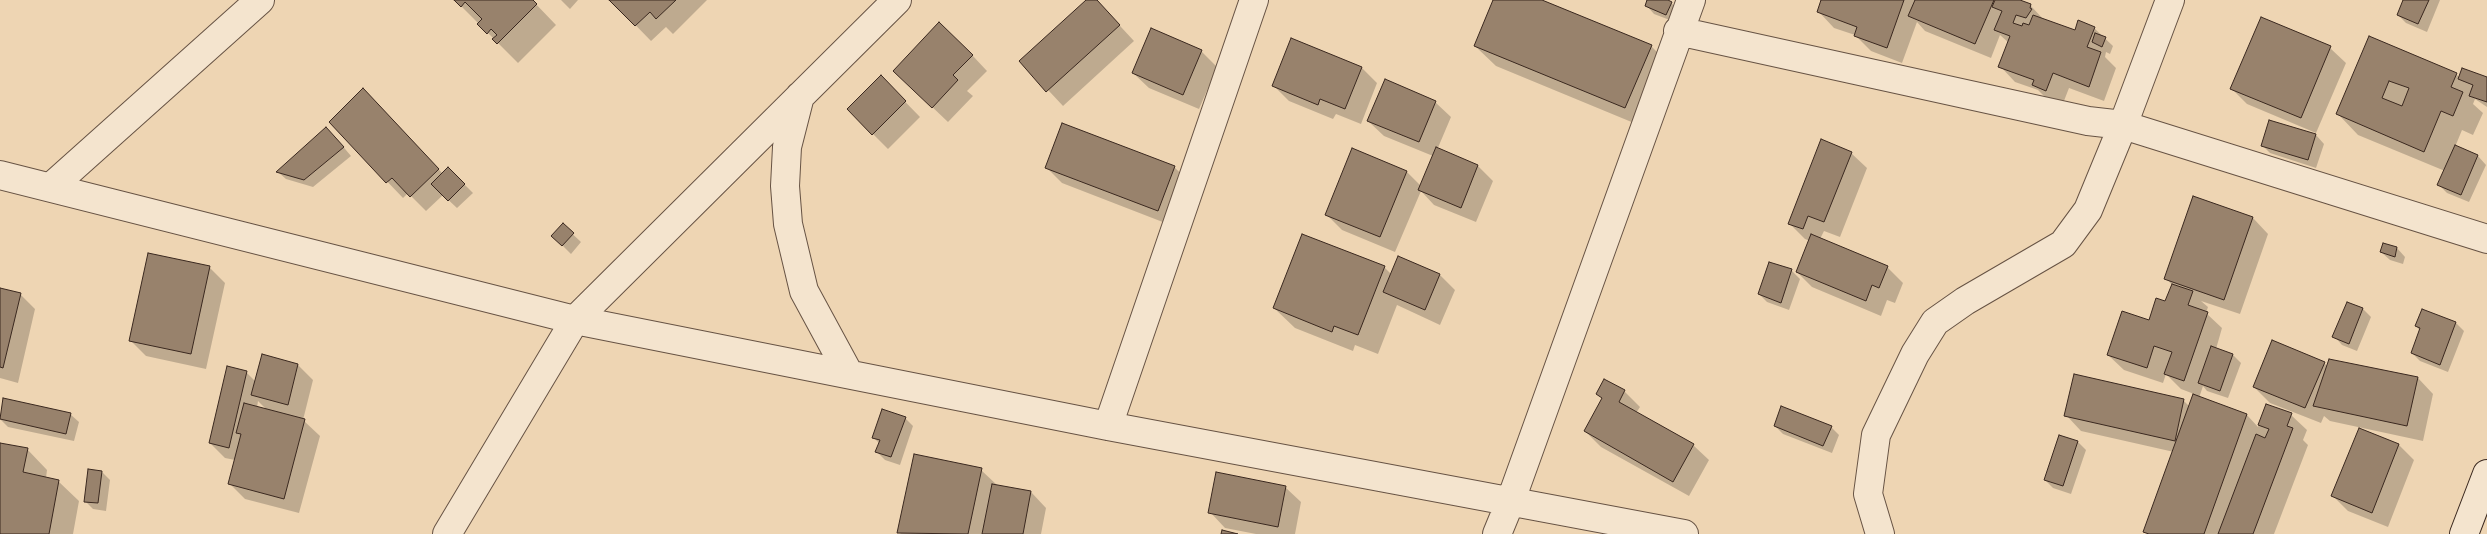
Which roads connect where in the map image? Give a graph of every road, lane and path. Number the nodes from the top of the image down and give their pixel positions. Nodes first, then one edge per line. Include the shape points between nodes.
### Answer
1 (260, 0) edge
2 (897, 0) edge
3 (1254, 0) edge
4 (1691, 0) edge
5 (2170, 0) edge
6 (1678, 32) junction
7 (800, 96) junction
8 (2123, 126) junction
9 (0, 175) edge
10 (50, 187) junction
11 (2487, 239) edge
12 (575, 320) junction
13 (849, 374) junction
14 (1108, 426) junction
15 (2487, 474) edge
16 (1511, 500) junction
17 (447, 534) edge
18 (1497, 534) edge
19 (1684, 534) edge
20 (1880, 534) edge
21 (2464, 534) edge

1 - 10 street
2 - 7 street
3 - 14 street
4 - 6 street
5 - 8 street
6 - 8 street
6 - 16 street
7 - 12 street
7 - 13 street via 788,147 785,186 788,224 804,290
8 - 11 street
8 - 20 street via 2088,210 2063,244 1935,322 1915,354 1876,435 1868,494
9 - 10 street
10 - 12 street
12 - 13 street
12 - 17 street
13 - 14 street
14 - 16 street
15 - 21 street
16 - 18 street
16 - 19 street

